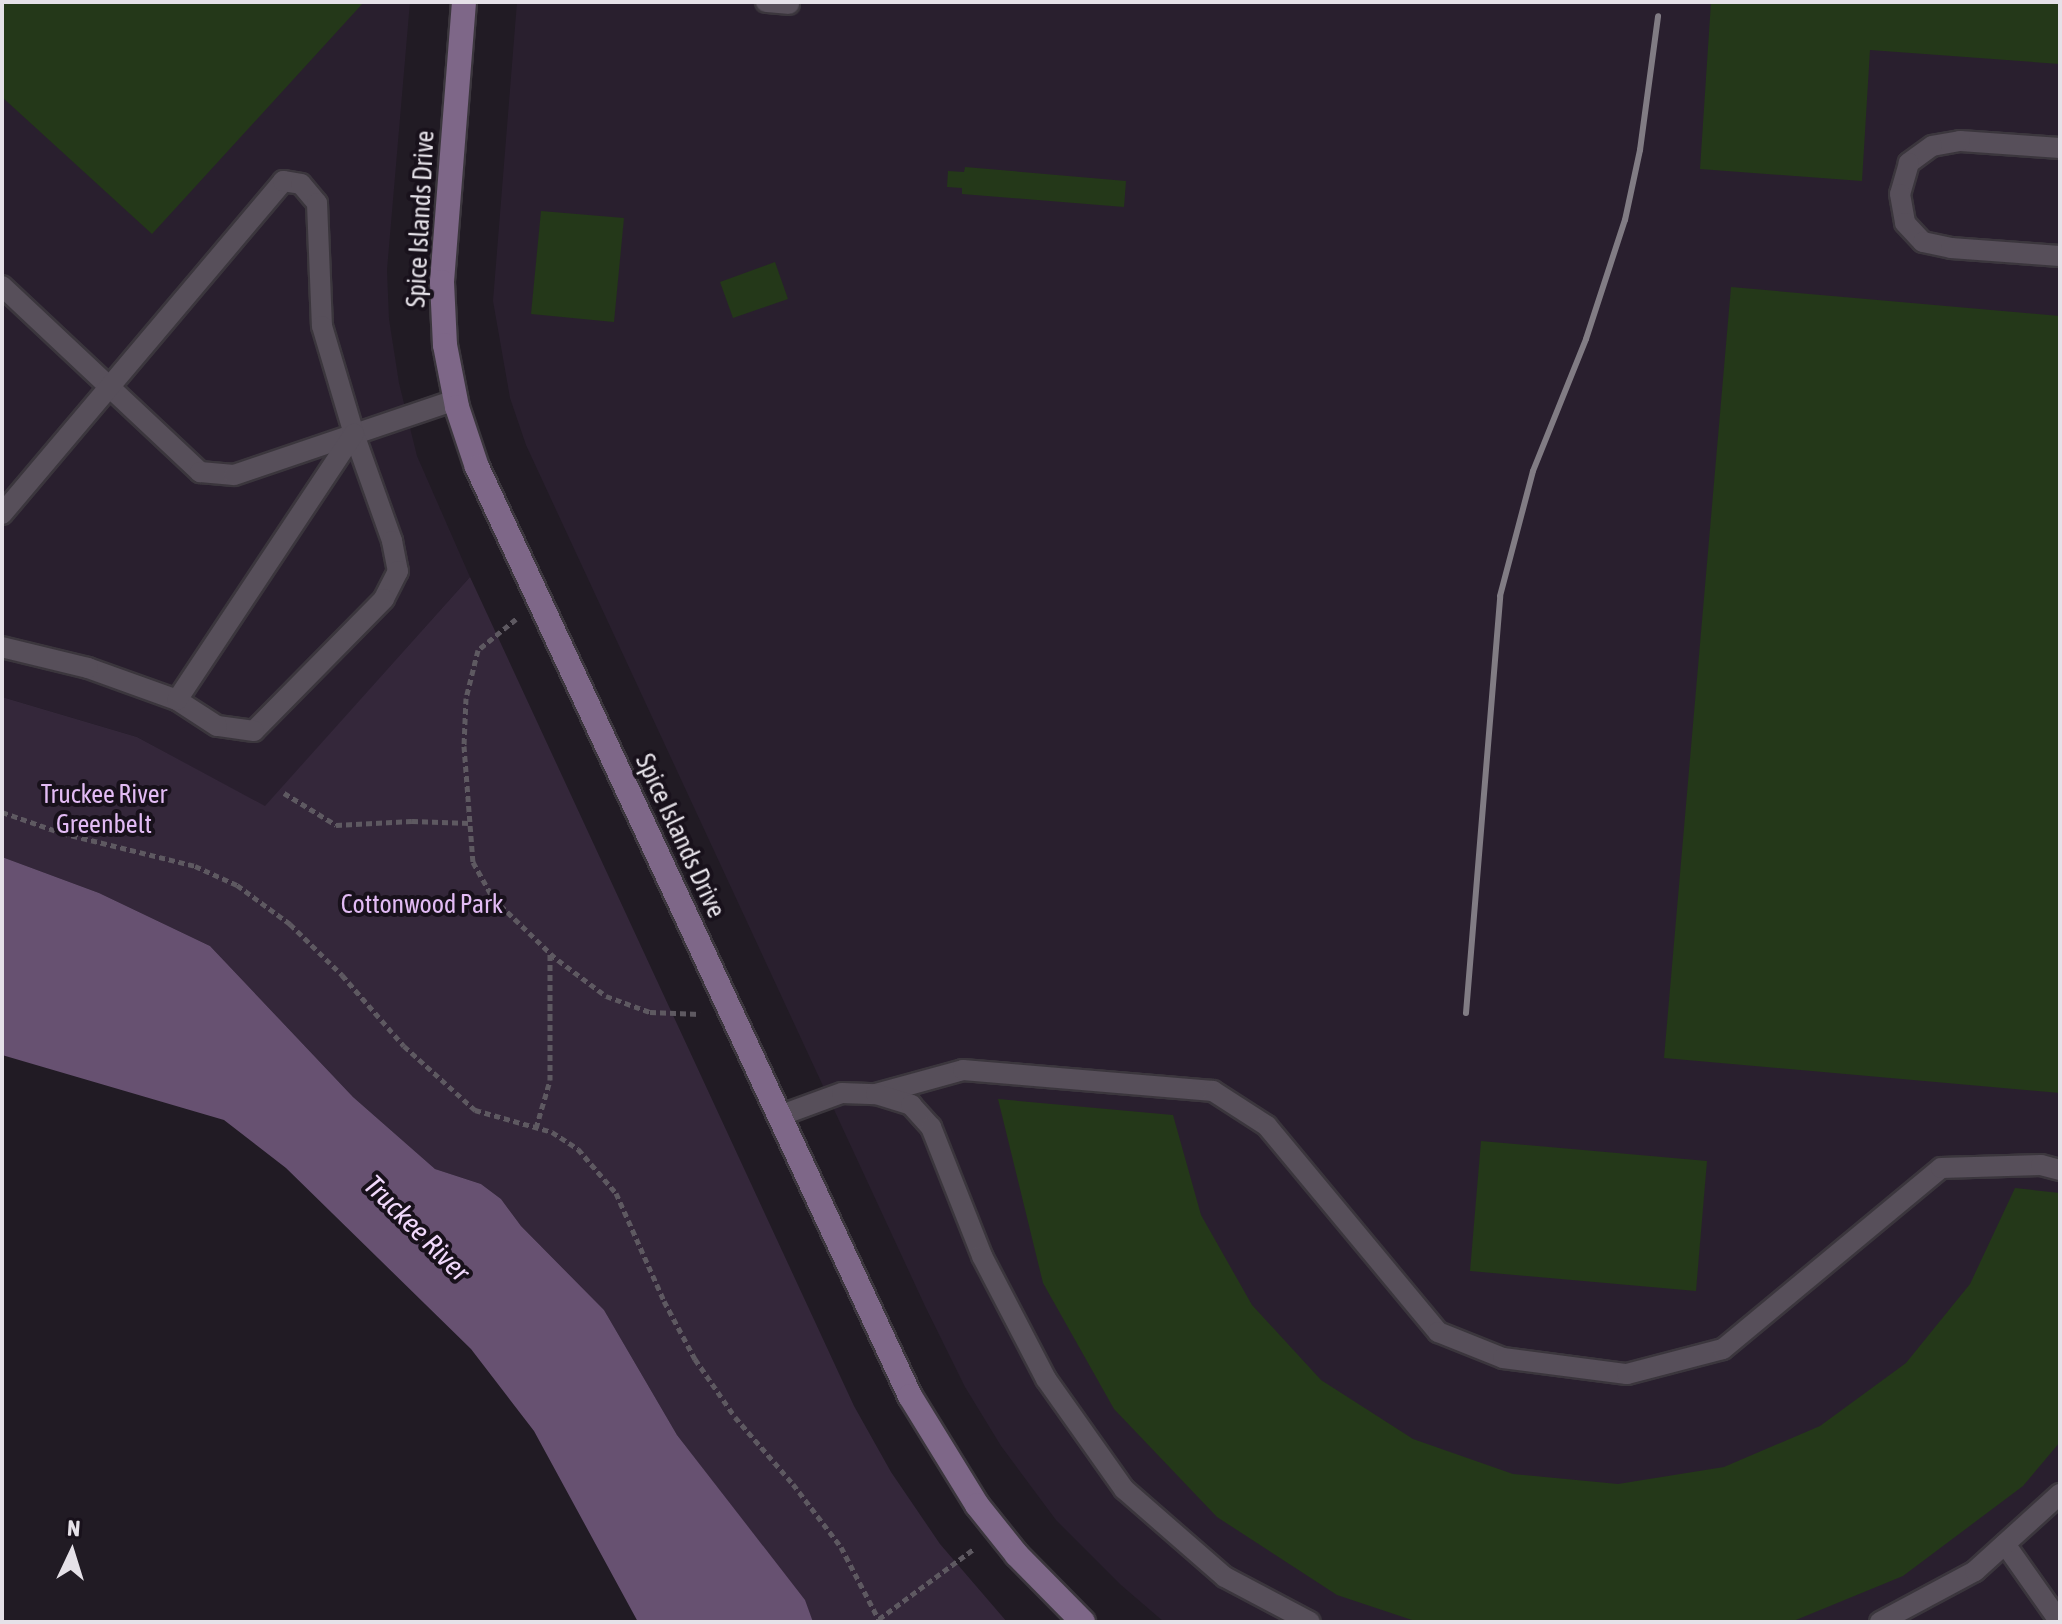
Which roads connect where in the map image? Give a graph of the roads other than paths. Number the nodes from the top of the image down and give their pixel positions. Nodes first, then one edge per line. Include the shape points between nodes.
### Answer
1 (464, 2) edge
2 (766, 2) edge
3 (789, 4) dead end
4 (2060, 148) edge
5 (2060, 256) edge
6 (2, 286) edge
7 (108, 385) junction
8 (455, 400) junction
9 (354, 434) junction
10 (2, 514) edge
11 (2, 647) edge
12 (177, 700) junction
13 (876, 1094) junction
14 (779, 1116) junction
15 (2060, 1170) edge
16 (2060, 1494) edge
17 (2005, 1544) junction
18 (1083, 1622) edge
19 (1310, 1622) edge
20 (1880, 1622) edge
21 (2060, 1622) edge

1 - 8 street, Spice Islands Drive via 442,282
2 - 3 lane
4 - 5 lane via 1960,141 1932,146 1909,163 1900,194 1905,223 1923,242
6 - 7 lane
7 - 9 lane via 200,472 234,475
7 - 9 lane via 283,181 301,184 317,203 322,326
7 - 10 lane
8 - 9 lane
8 - 14 street, Spice Islands Drive via 477,467
9 - 12 lane
9 - 12 lane via 398,571 384,599 254,731 217,726
11 - 12 lane via 88,668
13 - 14 lane via 842,1093
13 - 15 lane via 963,1070 1213,1091 1267,1126 1438,1332 1503,1358 1627,1374 1723,1349 1941,1168 2041,1165
13 - 19 lane via 911,1105 931,1127 982,1256 1046,1379 1124,1489 1225,1577
14 - 18 street, Spice Islands Drive via 910,1396 948,1462 998,1531
16 - 17 lane
17 - 20 lane via 1975,1571
17 - 21 lane

